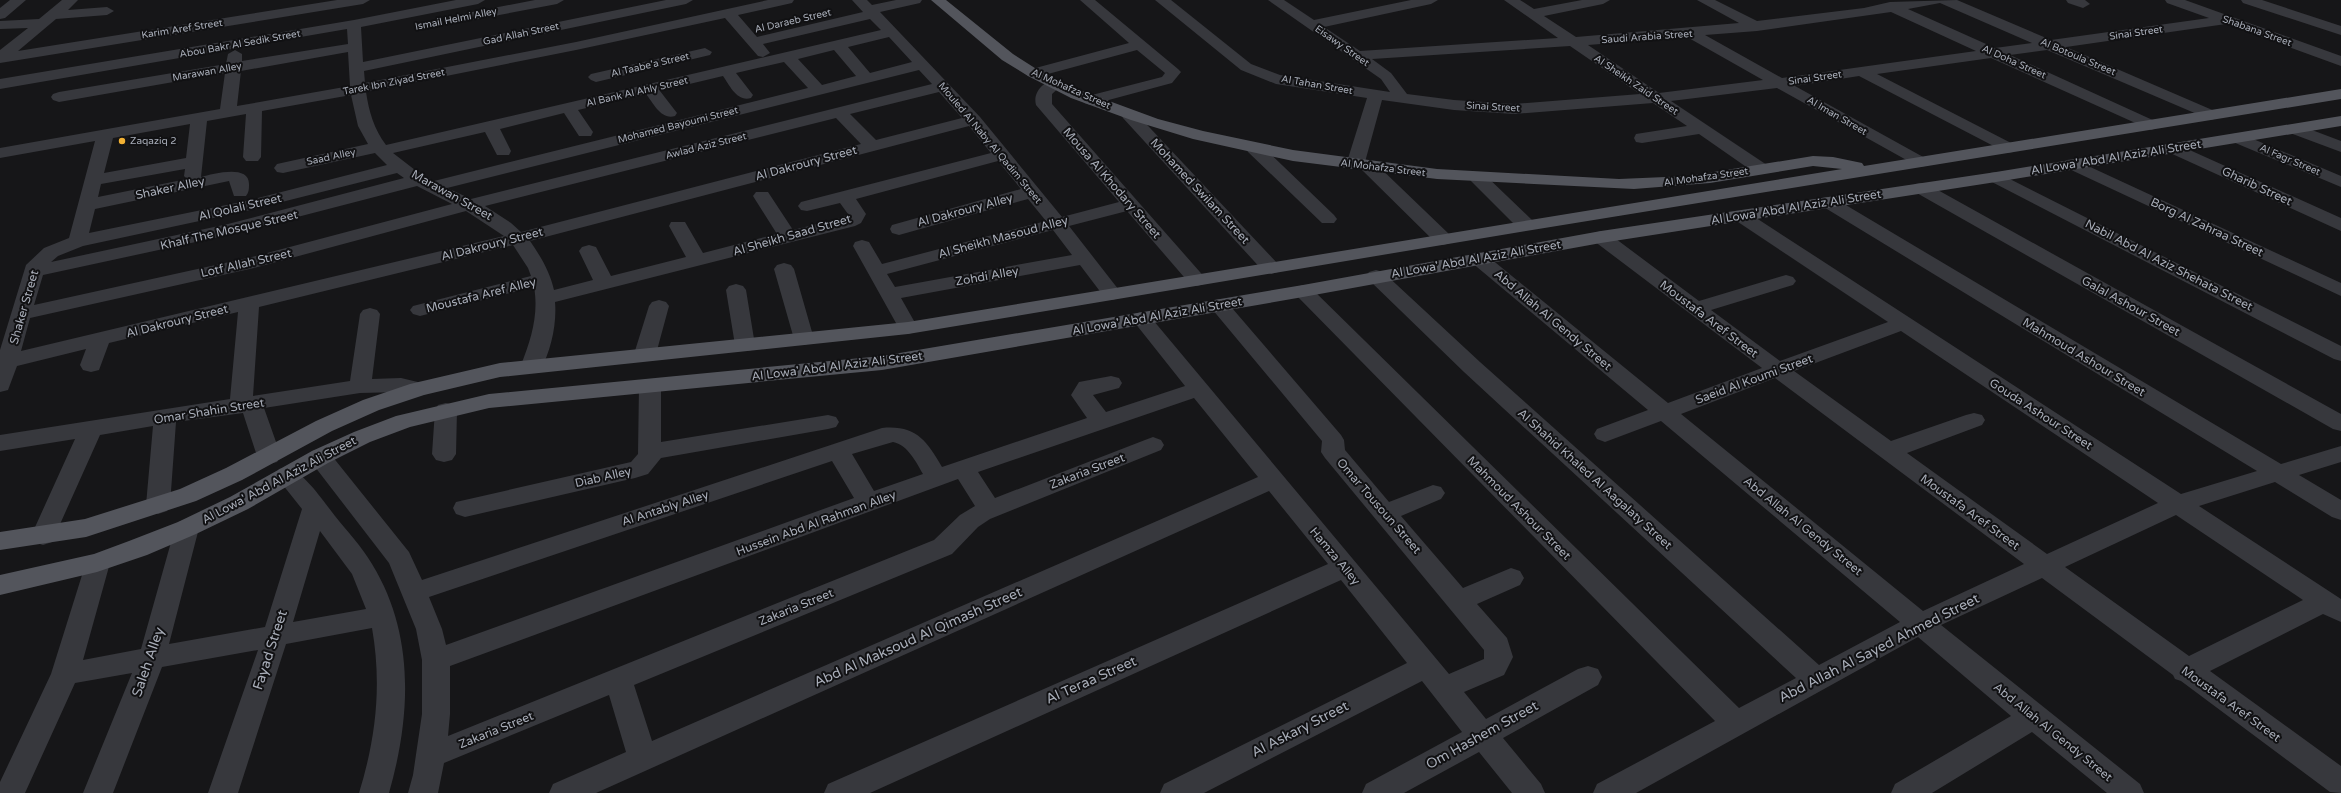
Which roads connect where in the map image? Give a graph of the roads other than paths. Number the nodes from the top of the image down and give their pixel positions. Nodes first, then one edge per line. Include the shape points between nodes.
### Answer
1 (19, 0) edge
2 (71, 0) edge
3 (363, 0) edge
4 (374, 0) edge
5 (478, 0) edge
6 (557, 0) edge
7 (686, 0) edge
8 (787, 0) edge
9 (915, 0) edge
10 (938, 0) edge
11 (1108, 0) edge
12 (1162, 0) edge
13 (1276, 0) edge
14 (1431, 0) edge
15 (1511, 0) edge
16 (1603, 0) edge
17 (1704, 0) edge
18 (1877, 0) edge
19 (1936, 0) edge
20 (1944, 0) edge
21 (2172, 0) edge
22 (2248, 0) edge
23 (1089, 2) edge
24 (1401, 3) edge
25 (1738, 3) dead end
26 (867, 7) edge
27 (1719, 7) junction
28 (1894, 8) junction
29 (107, 11) dead end
30 (729, 12) junction
31 (1532, 14) junction
32 (0, 15) edge
33 (48, 19) junction
34 (240, 20) junction
35 (374, 20) junction
36 (2226, 20) junction
37 (441, 22) dead end
38 (681, 23) junction
39 (0, 25) edge
40 (564, 25) junction
41 (1312, 25) junction
42 (417, 26) dead end
43 (1757, 27) junction
44 (2341, 31) edge
45 (893, 32) junction
46 (1692, 34) junction
47 (355, 36) junction
48 (750, 37) junction
49 (1573, 42) junction
50 (237, 44) junction
51 (1141, 44) junction
52 (838, 45) junction
53 (2049, 45) junction
54 (576, 46) junction
55 (701, 47) junction
56 (1994, 53) junction
57 (1356, 56) junction
58 (788, 57) junction
59 (0, 58) edge
60 (770, 61) junction
61 (2341, 61) edge
62 (923, 64) junction
63 (234, 67) junction
64 (356, 68) junction
65 (590, 68) junction
66 (724, 71) junction
67 (1862, 72) junction
68 (1033, 74) junction
69 (866, 78) junction
70 (1780, 83) junction
71 (0, 84) edge
72 (1055, 84) junction
73 (944, 86) junction
74 (359, 89) junction
75 (650, 89) junction
76 (818, 90) junction
77 (2341, 94) edge
78 (745, 95) dead end
79 (1376, 95) junction
80 (59, 97) dead end
81 (609, 98) junction
82 (1401, 98) junction
83 (1656, 98) junction
84 (1090, 100) junction
85 (254, 108) junction
86 (569, 108) junction
87 (839, 112) junction
88 (228, 113) junction
89 (669, 113) dead end
90 (1129, 115) junction
91 (2211, 115) junction
92 (199, 118) junction
93 (974, 120) junction
94 (2341, 121) edge
95 (2151, 124) junction
96 (490, 126) junction
97 (1701, 128) junction
98 (2296, 128) junction
99 (585, 132) dead end
100 (105, 135) junction
101 (1642, 138) dead end
102 (2239, 138) junction
103 (2059, 140) junction
104 (872, 146) junction
105 (2341, 147) edge
106 (1254, 148) junction
107 (2174, 148) junction
108 (380, 149) junction
109 (2001, 149) junction
110 (503, 151) dead end
111 (0, 154) edge
112 (1003, 155) junction
113 (252, 157) dead end
114 (2097, 160) junction
115 (194, 162) junction
116 (1919, 162) junction
117 (2073, 164) junction
118 (1362, 165) junction
119 (401, 167) junction
120 (283, 168) dead end
121 (1761, 169) junction
122 (1864, 171) junction
123 (2024, 172) junction
124 (1477, 177) junction
125 (1996, 177) junction
126 (92, 180) junction
127 (2341, 182) edge
128 (192, 183) junction
129 (427, 183) junction
130 (1648, 184) junction
131 (1921, 188) junction
132 (240, 192) dead end
133 (1032, 192) junction
134 (762, 196) dead end
135 (845, 196) junction
136 (1828, 202) junction
137 (1667, 203) junction
138 (87, 204) junction
139 (1131, 204) junction
140 (469, 205) junction
141 (807, 206) dead end
142 (1741, 216) junction
143 (1328, 219) dead end
144 (1056, 223) junction
145 (2341, 224) edge
146 (1526, 225) junction
147 (678, 226) dead end
148 (899, 228) dead end
149 (788, 237) junction
150 (1601, 237) junction
151 (519, 238) junction
152 (1443, 239) junction
153 (78, 241) junction
154 (862, 246) dead end
155 (589, 251) dead end
156 (1085, 258) junction
157 (1478, 258) junction
158 (698, 261) junction
159 (1271, 268) junction
160 (784, 269) dead end
161 (34, 271) junction
162 (876, 271) junction
163 (1376, 276) junction
164 (1197, 280) junction
165 (1786, 281) dead end
166 (605, 284) junction
167 (544, 288) junction
168 (736, 290) dead end
169 (2341, 290) edge
170 (1303, 291) junction
171 (889, 294) junction
172 (1112, 294) junction
173 (1074, 301) junction
174 (249, 303) junction
175 (1219, 305) junction
176 (658, 306) dead end
177 (1695, 308) junction
178 (1021, 309) junction
179 (420, 310) dead end
180 (22, 314) junction
181 (370, 314) dead end
182 (1141, 318) junction
183 (1902, 324) junction
184 (908, 328) junction
185 (1087, 328) junction
186 (1031, 338) junction
187 (100, 339) junction
188 (804, 339) junction
189 (745, 345) junction
190 (645, 354) junction
191 (2341, 354) edge
192 (8, 360) junction
193 (532, 365) junction
194 (91, 366) dead end
195 (1778, 370) junction
196 (1111, 383) dead end
197 (0, 385) edge
198 (360, 386) junction
199 (650, 386) junction
200 (418, 389) junction
201 (1197, 389) junction
202 (246, 405) junction
203 (446, 410) junction
204 (1664, 412) junction
205 (165, 418) junction
206 (1974, 420) dead end
207 (1100, 421) junction
208 (828, 422) dead end
209 (2341, 424) edge
210 (91, 429) junction
211 (1606, 434) dead end
212 (1153, 445) dead end
213 (3, 448) edge
214 (838, 451) junction
215 (1888, 452) junction
216 (444, 454) dead end
217 (650, 454) junction
218 (2341, 454) edge
219 (269, 456) junction
220 (320, 457) junction
221 (963, 468) junction
222 (2278, 473) junction
223 (287, 475) junction
224 (938, 478) junction
225 (1272, 480) junction
226 (1432, 494) dead end
227 (870, 503) junction
228 (2177, 504) junction
229 (158, 505) junction
230 (315, 506) junction
231 (465, 508) dead end
232 (990, 509) junction
233 (2341, 511) edge
234 (1384, 513) junction
235 (187, 528) junction
236 (43, 536) junction
237 (0, 542) edge
238 (97, 563) junction
239 (2044, 566) junction
240 (1344, 568) junction
241 (1511, 578) dead end
242 (0, 585) edge
243 (415, 592) junction
244 (1460, 601) junction
245 (2333, 606) edge
246 (383, 616) junction
247 (1921, 623) junction
248 (276, 635) junction
249 (152, 658) junction
250 (436, 660) junction
251 (1426, 666) junction
252 (2185, 671) junction
253 (65, 674) junction
254 (1588, 677) dead end
255 (619, 680) junction
256 (1817, 680) junction
257 (1444, 688) junction
258 (2033, 717) junction
259 (1736, 723) junction
260 (1482, 735) junction
261 (430, 756) junction
262 (643, 759) junction
263 (2341, 783) edge
264 (2127, 792) edge
265 (10, 793) edge
266 (98, 793) edge
267 (223, 793) edge
268 (374, 793) edge
269 (423, 793) edge
270 (564, 793) edge
271 (839, 793) edge
272 (1176, 793) edge
273 (1377, 793) edge
274 (1530, 793) edge
275 (1608, 793) edge
276 (1906, 793) edge

1 - 32 street
2 - 33 street
3 - 34 street, Karim Aref Street
4 - 35 street
5 - 35 street, Abou Bakr Al Sedik Street
6 - 37 street, Ismail Helmi Alley
7 - 40 street, Gad Allah Street
8 - 30 street, Tarek Ibn Ziyad Street
9 - 26 street
10 - 68 main road, Al Mohafza Street via 1001,53
11 - 23 street
12 - 79 street, Al Tahan Street via 1246,67 1294,83
13 - 41 street, Eisawy Street
14 - 24 street
15 - 31 street, Al Sheikh Zaid Street
16 - 31 street
17 - 27 street
18 - 28 street, Al Doha Street
19 - 28 street, Saudi Arabia Street
20 - 53 street, Al Botoula Street
21 - 36 street, Shabana Street
22 - 44 street
23 - 51 street
24 - 41 street
25 - 27 street
26 - 45 street, Mouled Al Naby Al Qadim Street
26 - 48 street
27 - 43 street
28 - 43 street, Saudi Arabia Street
28 - 56 street, Al Doha Street
29 - 33 street
30 - 38 street, Tarek Ibn Ziyad Street
30 - 48 street
31 - 49 street, Al Sheikh Zaid Street
33 - 39 street
33 - 59 street
34 - 50 street
34 - 59 street, Karim Aref Street
35 - 47 street, Abou Bakr Al Sedik Street
36 - 53 street, Sinai Street
36 - 61 street, Shabana Street
38 - 54 street, Tarek Ibn Ziyad Street
38 - 55 street
40 - 54 street
40 - 64 street, Gad Allah Street
41 - 57 street, Eisawy Street
42 - 47 street, Ismail Helmi Alley
43 - 46 street, Saudi Arabia Street
45 - 52 street, Al Bank Al Ahly Street
45 - 62 street, Mouled Al Naby Al Qadim Street
46 - 49 street, Saudi Arabia Street
46 - 70 street, Al Iman Street
47 - 50 street, Abou Bakr Al Sedik Street
47 - 63 street, Marawan Alley
47 - 64 street, Marawan Street
48 - 60 street
49 - 57 street, Saudi Arabia Street
49 - 83 street, Al Sheikh Zaid Street
50 - 63 street
50 - 71 street, Abou Bakr Al Sedik Street
51 - 68 street
51 - 84 street via 1172,69 1170,78
52 - 58 street, Al Bank Al Ahly Street
52 - 69 street
53 - 56 street, Sinai Street
53 - 91 street, Al Botoula Street
54 - 65 street
54 - 74 street, Tarek Ibn Ziyad Street
55 - 65 street, Al Taabe'a Street
55 - 66 street
56 - 67 street, Sinai Street
56 - 95 street, Al Doha Street
57 - 82 street, Eisawy Street via 1386,76
58 - 60 street, Al Bank Al Ahly Street
58 - 76 street
60 - 66 street, Al Bank Al Ahly Street
62 - 69 street, Mohamed Bayoumi Street
62 - 73 street, Mouled Al Naby Al Qadim Street
63 - 80 street, Marawan Alley
63 - 88 street
64 - 74 street, Marawan Street
65 - 81 street
66 - 75 street, Al Bank Al Ahly Street
66 - 78 street
67 - 70 street, Sinai Street
67 - 109 street
68 - 72 main road, Al Mohafza Street
69 - 76 street, Mohamed Bayoumi Street
70 - 83 street, Sinai Street
70 - 116 street, Al Iman Street
72 - 84 main road, Al Mohafza Street
72 - 139 street, Mousa Al Khodary Street via 1044,94 1044,105
73 - 87 street, Awlad Aziz Street
73 - 93 street, Mouled Al Naby Al Qadim Street
74 - 85 street, Tarek Ibn Ziyad Street
74 - 108 street, Marawan Street via 364,124
75 - 81 street, Al Bank Al Ahly Street
75 - 89 street
76 - 129 street, Mohamed Bayoumi Street
77 - 91 main road, Al Lowa' Abd Al Aziz Ali Street
79 - 82 street, Al Tahan Street
79 - 118 street
81 - 86 street, Al Bank Al Ahly Street
82 - 83 street, Sinai Street via 1514,109
83 - 97 street, Al Sheikh Zaid Street
84 - 90 main road, Al Mohafza Street
85 - 88 street, Tarek Ibn Ziyad Street
85 - 113 street
86 - 96 street, Al Bank Al Ahly Street
86 - 99 street
87 - 104 street
87 - 140 street, Awlad Aziz Street
88 - 92 street, Tarek Ibn Ziyad Street
90 - 106 main road, Al Mohafza Street
90 - 159 street, Mohamed Swilam Street
91 - 95 main road, Al Lowa' Abd Al Aziz Ali Street
92 - 100 street, Tarek Ibn Ziyad Street
92 - 115 street
93 - 104 street, Al Dakroury Street
93 - 112 street, Mouled Al Naby Al Qadim Street
94 - 98 main road, Al Lowa' Abd Al Aziz Ali Street
95 - 103 main road, Al Lowa' Abd Al Aziz Ali Street
96 - 108 street, Al Bank Al Ahly Street
96 - 110 street
97 - 101 street
97 - 121 street, Al Sheikh Zaid Street
98 - 102 main road, Al Lowa' Abd Al Aziz Ali Street
98 - 105 street
100 - 111 street, Tarek Ibn Ziyad Street
100 - 126 street
102 - 107 main road, Al Lowa' Abd Al Aziz Ali Street
102 - 127 street, Al Fagr Street
103 - 109 main road, Al Lowa' Abd Al Aziz Ali Street
103 - 114 main road via 2076,154
104 - 151 street, Al Dakroury Street
106 - 118 main road, Al Mohafza Street
106 - 143 street
107 - 114 main road, Al Lowa' Abd Al Aziz Ali Street
107 - 145 street, Gharib Street
108 - 119 street, Marawan Street
108 - 120 street, Saad Alley
109 - 116 main road, Al Lowa' Abd Al Aziz Ali Street
109 - 123 main road via 2025,168
112 - 133 street, Mouled Al Naby Al Qadim Street
112 - 135 street, Al Sheikh Saad Street
114 - 117 main road, Al Lowa' Abd Al Aziz Ali Street
115 - 126 street
115 - 128 street
116 - 122 main road, Al Lowa' Abd Al Aziz Ali Street
117 - 123 main road, Al Lowa' Abd Al Aziz Ali Street
117 - 169 street, Borg Al Zahraa Street
118 - 124 main road, Al Mohafza Street
118 - 152 street
119 - 129 street, Marawan Street
119 - 153 street, Al Qolali Street via 246,206
121 - 122 main road, Al Mohafza Street via 1822,161 1844,164
121 - 130 main road, Al Mohafza Street
122 - 137 main road, Al Lowa' Abd Al Aziz Ali Street
123 - 125 main road, Al Lowa' Abd Al Aziz Ali Street
124 - 130 main road, Al Mohafza Street
124 - 146 street
125 - 131 main road, Al Lowa' Abd Al Aziz Ali Street
125 - 191 street, Nabil Abd Al Aziz Shehata Street
126 - 138 street
128 - 132 street, Shaker Alley via 235,176 240,179
128 - 138 street, Shaker Alley via 171,195
129 - 140 street, Marawan Street
129 - 161 street, Khalf The Mosque Street via 239,228
130 - 137 main road
131 - 136 main road, Al Lowa' Abd Al Aziz Ali Street
131 - 209 street, Galal Ashour Street
133 - 144 street, Mouled Al Naby Al Qadim Street
133 - 148 street, Al Dakroury Alley
134 - 149 street
135 - 141 street
135 - 149 street, Al Sheikh Saad Street via 857,214 855,219
136 - 142 main road, Al Lowa' Abd Al Aziz Ali Street
136 - 222 street, Mahmoud Ashour Street
137 - 146 main road, Al Lowa' Abd Al Aziz Ali Street
138 - 153 street
139 - 144 street, Al Sheikh Masoud Alley
139 - 164 street, Mousa Al Khodary Street
140 - 151 street, Marawan Street via 505,226
140 - 180 street, Lotf Allah Street via 262,260
142 - 150 main road, Al Lowa' Abd Al Aziz Ali Street
142 - 183 street, Gouda Ashour Street
144 - 156 street, Mouled Al Naby Al Qadim Street
144 - 162 street, Al Sheikh Masoud Alley
146 - 152 main road, Al Lowa' Abd Al Aziz Ali Street
147 - 158 street
149 - 158 street, Al Sheikh Saad Street
150 - 157 main road, Al Lowa' Abd Al Aziz Ali Street
150 - 177 street, Moustafa Aref Street
151 - 167 street, Marawan Street via 533,257
151 - 174 street, Al Dakroury Street
152 - 159 main road, Al Lowa' Abd Al Aziz Ali Street
153 - 161 street, Shaker Street via 44,256
154 - 162 street
155 - 166 street
156 - 171 street, Zohdi Alley
156 - 172 street, Mouled Al Naby Al Qadim Street
157 - 163 main road, Al Lowa' Abd Al Aziz Ali Street
157 - 204 street, Abd Allah Al Gendy Street
158 - 166 street, Al Sheikh Saad Street
159 - 164 main road, Al Lowa' Abd Al Aziz Ali Street
160 - 188 street
161 - 180 street, Shaker Street
162 - 171 street
163 - 170 main road, Al Lowa' Abd Al Aziz Ali Street
163 - 256 street, Al Shahid Khaled Al Aagalaty Street via 1472,367
164 - 172 main road, Al Lowa' Abd Al Aziz Ali Street
165 - 177 street
166 - 167 street, Al Sheikh Saad Street
167 - 179 street, Moustafa Aref Alley
167 - 193 street, Marawan Street via 547,318 542,341
168 - 189 street
170 - 175 main road, Al Lowa' Abd Al Aziz Ali Street
170 - 259 street, Mahmoud Ashour Street
171 - 184 street
172 - 173 main road, Al Lowa' Abd Al Aziz Ali Street
173 - 178 main road, Al Lowa' Abd Al Aziz Ali Street
173 - 185 main road
174 - 187 street, Al Dakroury Street
174 - 202 street
175 - 182 main road, Al Lowa' Abd Al Aziz Ali Street
175 - 234 street, Omar Tousoun Street via 1333,440 1333,452
176 - 190 street
177 - 195 street, Moustafa Aref Street
178 - 184 main road, Al Lowa' Abd Al Aziz Ali Street
178 - 186 main road
180 - 192 street, Shaker Street
181 - 198 street
182 - 185 main road, Al Lowa' Abd Al Aziz Ali Street
182 - 201 street, Hamza Alley
183 - 195 street, Saeid Al Koumi Street
183 - 228 street, Gouda Ashour Street
184 - 188 main road, Al Lowa' Abd Al Aziz Ali Street
185 - 186 main road, Al Lowa' Abd Al Aziz Ali Street
186 - 199 main road, Al Lowa' Abd Al Aziz Ali Street via 848,368
187 - 192 street, Al Dakroury Street
187 - 194 street
188 - 189 main road, Al Lowa' Abd Al Aziz Ali Street
189 - 190 main road, Al Lowa' Abd Al Aziz Ali Street
190 - 193 main road, Al Lowa' Abd Al Aziz Ali Street
192 - 197 street, Shaker Street
193 - 200 main road, Al Lowa' Abd Al Aziz Ali Street via 460,377
195 - 204 street, Saeid Al Koumi Street
195 - 215 street, Moustafa Aref Street
196 - 207 street via 1087,388 1082,395
198 - 200 street, Omar Shahin Street via 401,386
198 - 202 street, Omar Shahin Street
199 - 203 main road, Al Lowa' Abd Al Aziz Ali Street via 489,401
199 - 217 street
200 - 219 main road, Al Lowa' Abd Al Aziz Ali Street via 371,405 324,426
201 - 207 street, Hussein Abd Al Rahman Alley
201 - 225 street, Hamza Alley
202 - 205 street, Omar Shahin Street
202 - 219 street
203 - 216 street
203 - 220 main road, Al Lowa' Abd Al Aziz Ali Street via 404,421
204 - 211 street, Saeid Al Koumi Street
204 - 247 street, Abd Allah Al Gendy Street
205 - 210 street, Omar Shahin Street
205 - 229 street
206 - 215 street
207 - 221 street, Hussein Abd Al Rahman Alley
208 - 217 street
210 - 213 street, Omar Shahin Street
210 - 236 street
212 - 232 street, Zakaria Street
214 - 224 street, Al Antably Alley via 890,434 904,436 914,442
214 - 227 street
214 - 243 street, Al Antably Alley
215 - 239 street, Moustafa Aref Street
217 - 231 street, Diab Alley via 647,462 635,470
218 - 222 street, Abd Allah Al Sayed Ahmed Street
219 - 229 main road, Al Lowa' Abd Al Aziz Ali Street via 188,495
220 - 223 main road, Al Lowa' Abd Al Aziz Ali Street
220 - 243 street via 400,559
221 - 224 street, Hussein Abd Al Rahman Alley
221 - 232 street
222 - 228 street, Abd Allah Al Sayed Ahmed Street
222 - 233 street, Mahmoud Ashour Street
223 - 230 street
223 - 235 main road, Al Lowa' Abd Al Aziz Ali Street via 239,503
224 - 227 street, Hussein Abd Al Rahman Alley
225 - 240 street, Hamza Alley
225 - 262 street, Abd Al Maksoud Al Qimash Street
226 - 234 street
227 - 250 street, Hussein Abd Al Rahman Alley
228 - 239 street, Abd Allah Al Sayed Ahmed Street
228 - 245 street, Gouda Ashour Street
229 - 236 main road, Al Lowa' Abd Al Aziz Ali Street via 86,528
230 - 246 street via 364,572
230 - 248 street, Fayad Street
232 - 255 street, Zakaria Street via 972,518 943,547
234 - 244 street, Omar Tousoun Street
235 - 238 main road, Al Lowa' Abd Al Aziz Ali Street
235 - 249 street, Saleh Alley
236 - 237 main road, Al Lowa' Abd Al Aziz Ali Street
238 - 242 main road, Al Lowa' Abd Al Aziz Ali Street
238 - 253 street
239 - 247 street, Abd Allah Al Sayed Ahmed Street
239 - 252 street, Moustafa Aref Street
240 - 251 street, Hamza Alley
240 - 271 street, Al Teraa Street
241 - 244 street
243 - 250 street via 429,629
244 - 257 street, Omar Tousoun Street via 1497,646 1499,658 1494,667
245 - 252 street
246 - 248 street
246 - 268 street via 390,643 394,683 390,728
247 - 256 street, Abd Allah Al Sayed Ahmed Street
247 - 258 street, Abd Allah Al Gendy Street
248 - 249 street
248 - 267 street, Fayad Street
249 - 253 street
249 - 266 street, Saleh Alley
250 - 261 street via 436,714
251 - 257 street, Hamza Alley
251 - 272 street, Al Askary Street
252 - 263 street, Moustafa Aref Street
253 - 265 street
254 - 260 street, Om Hashem Street
255 - 261 street, Zakaria Street
255 - 262 street
256 - 259 street, Abd Allah Al Sayed Ahmed Street
257 - 260 street, Hamza Alley
258 - 264 street, Abd Allah Al Gendy Street
258 - 276 street
259 - 275 street, Abd Allah Al Sayed Ahmed Street
260 - 273 street, Om Hashem Street
260 - 274 street, Hamza Alley
261 - 269 street
262 - 270 street, Abd Al Maksoud Al Qimash Street

